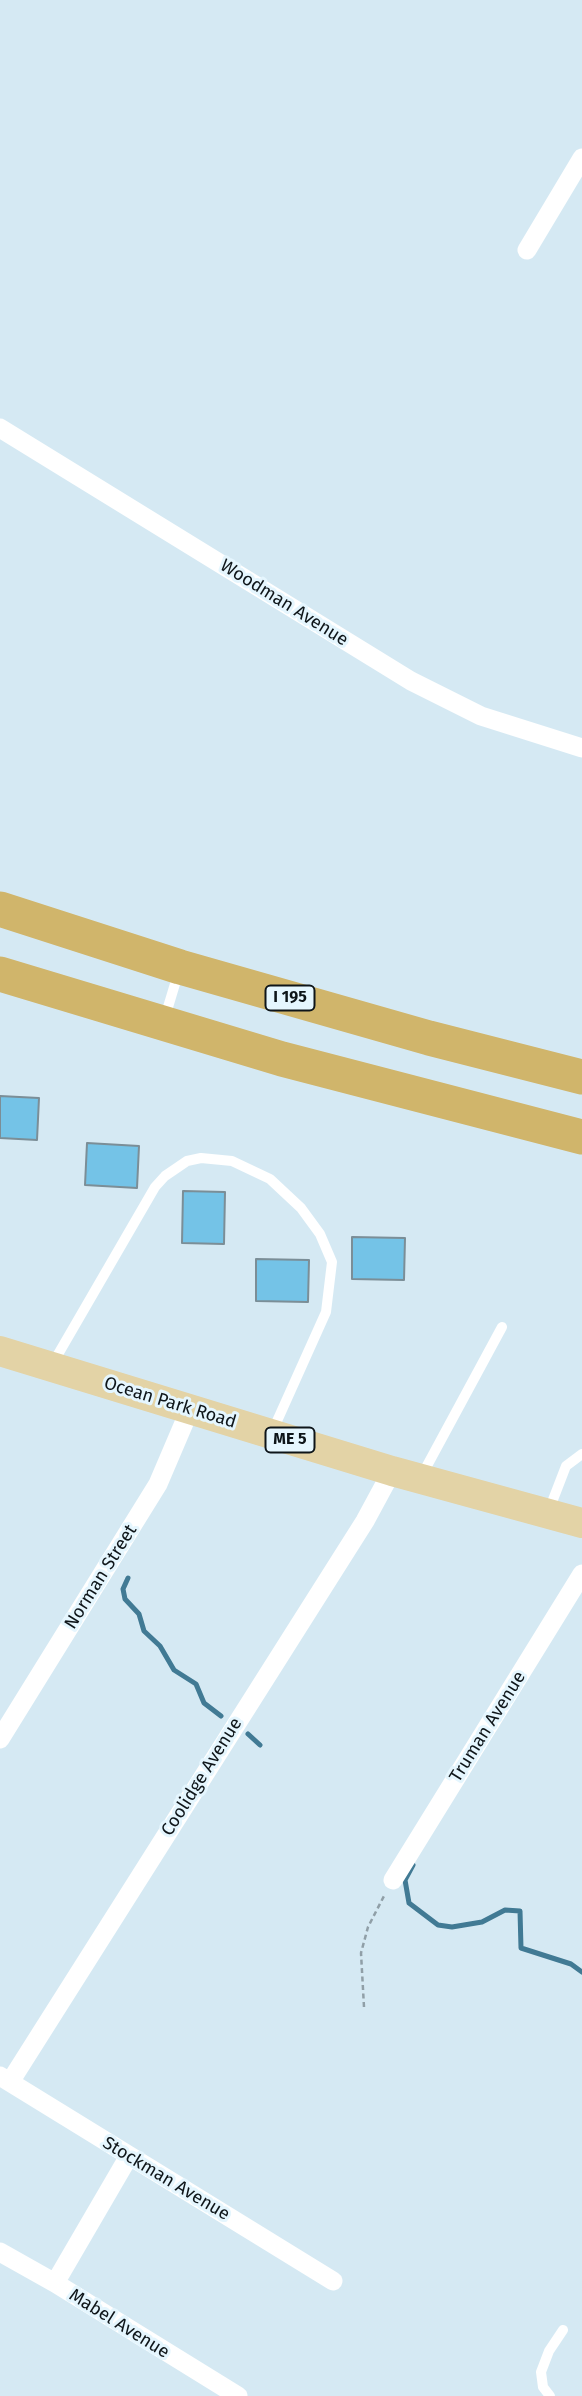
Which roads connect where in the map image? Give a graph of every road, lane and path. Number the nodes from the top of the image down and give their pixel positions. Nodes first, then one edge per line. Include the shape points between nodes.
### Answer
1 (582, 158) edge
2 (527, 250) dead end
3 (0, 428) edge
4 (582, 748) edge
5 (0, 909) edge
6 (180, 967) junction
7 (0, 974) edge
8 (162, 1024) junction
9 (582, 1077) edge
10 (582, 1137) edge
11 (502, 1327) dead end
12 (4, 1359) edge
13 (51, 1367) junction
14 (190, 1409) junction
15 (271, 1434) junction
16 (582, 1454) edge
17 (406, 1475) junction
18 (547, 1513) junction
19 (582, 1523) edge
20 (582, 1574) edge
21 (0, 1739) edge
22 (393, 1880) joint
23 (364, 2007) dead end
24 (5, 2079) edge
25 (129, 2156) junction
26 (0, 2252) edge
27 (333, 2281) dead end
28 (55, 2283) junction
29 (563, 2330) dead end
30 (238, 2396) edge
31 (551, 2396) edge

1 - 2 street
3 - 4 street, Woodman Avenue via 411,681 481,716
5 - 6 highway, I 195
6 - 8 lane
6 - 9 highway, I 195
7 - 8 highway
8 - 10 highway
11 - 17 lane
12 - 13 main road, Ocean Park Road / ME 5
13 - 14 main road, Ocean Park Road / ME 5
13 - 15 lane via 155,1187 187,1161 232,1161 270,1179 302,1208 332,1262 326,1311
14 - 15 main road, Ocean Park Road / ME 5
14 - 21 street, Norman Street via 166,1470
15 - 17 main road, Ocean Park Road / ME 5
16 - 18 lane via 566,1466
17 - 18 main road, Ocean Park Road / ME 5
17 - 24 street, Coolidge Avenue via 365,1521
18 - 19 main road, Ocean Park Road / ME 5
20 - 22 street, Truman Avenue
22 - 23 path via 361,1953
24 - 25 street, Stockman Avenue
25 - 27 street, Stockman Avenue
25 - 28 street, Mabel Avenue
26 - 28 street
28 - 30 street, Mabel Avenue
29 - 31 lane via 541,2372 543,2387

